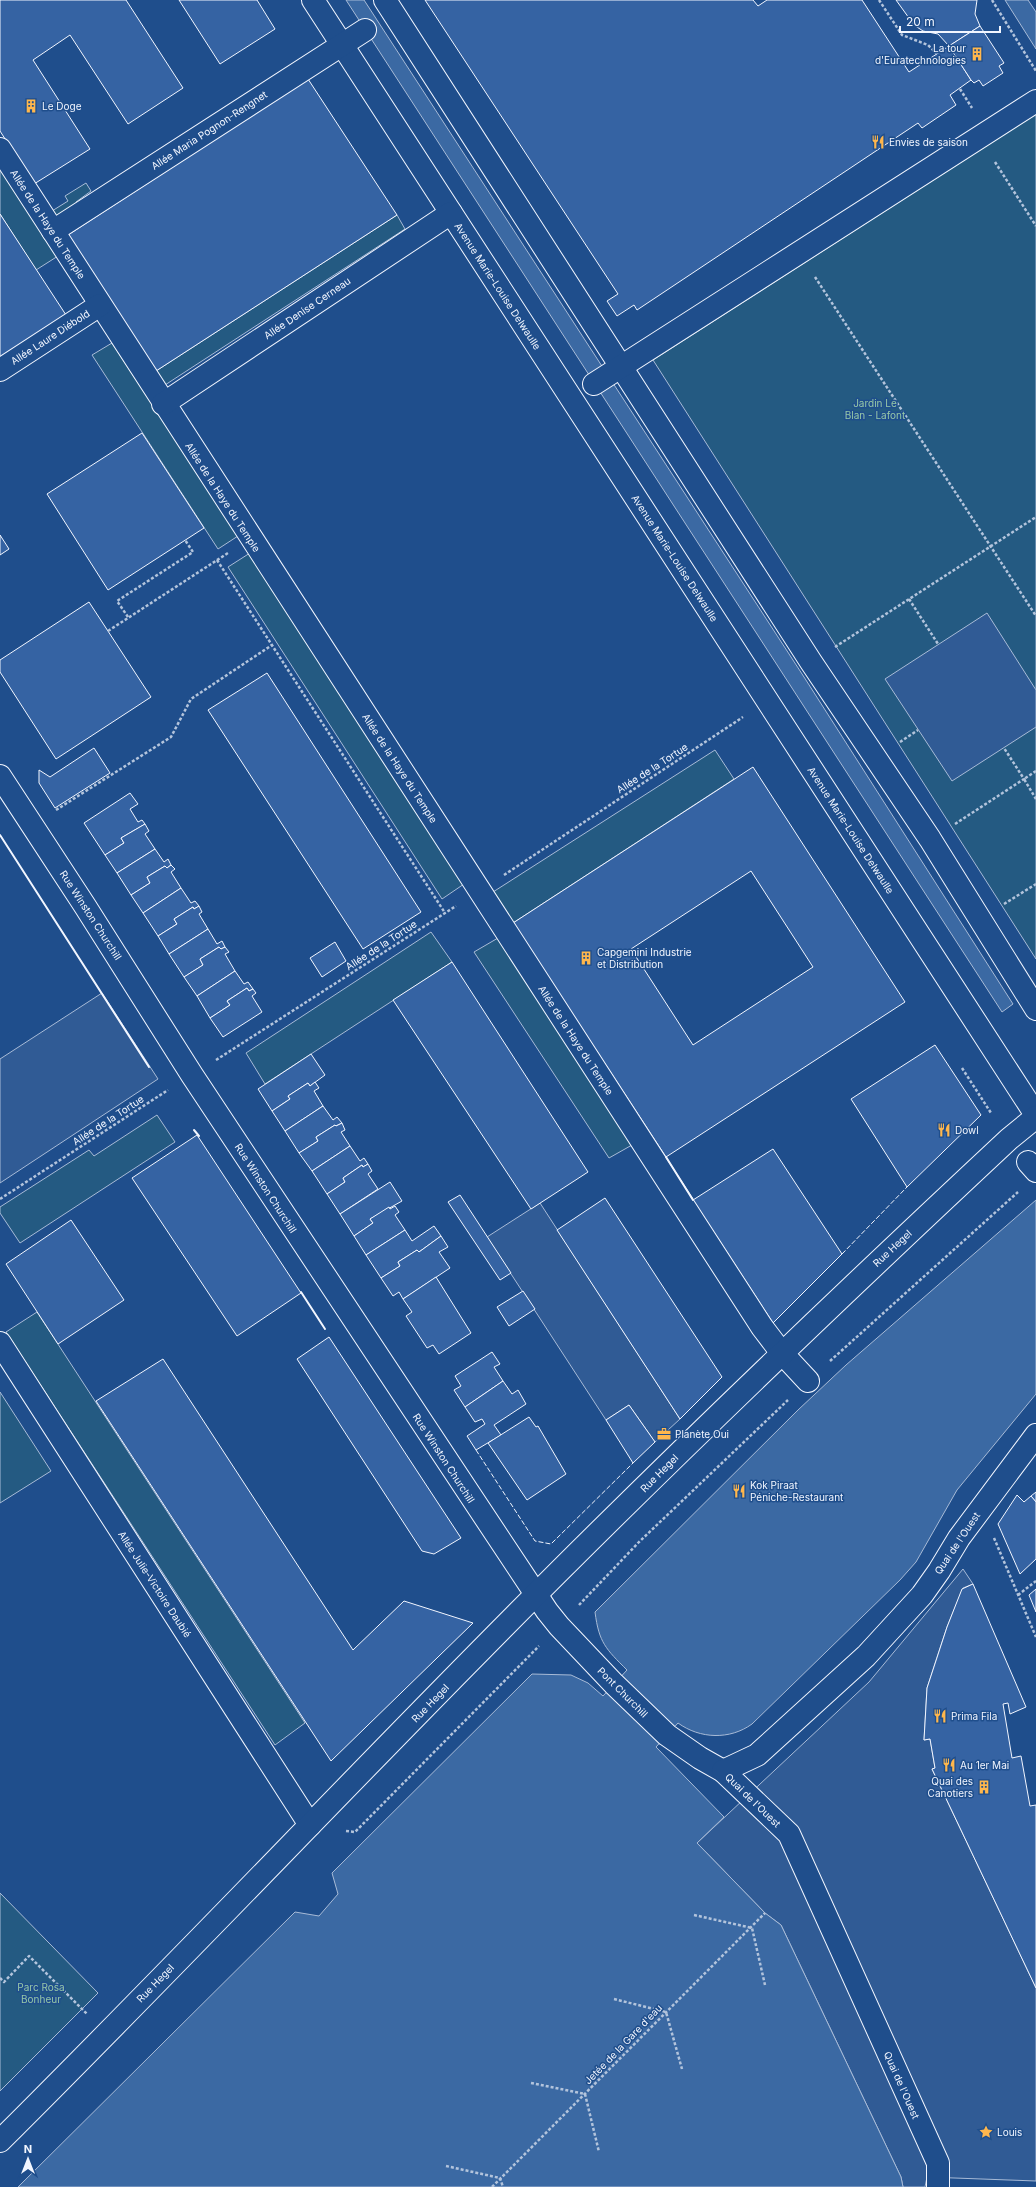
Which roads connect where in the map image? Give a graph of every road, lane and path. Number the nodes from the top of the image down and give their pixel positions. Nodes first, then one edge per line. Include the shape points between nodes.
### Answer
1 (313, 0) edge
2 (385, 0) edge
3 (879, 0) edge
4 (992, 0) edge
5 (365, 30) dead end
6 (342, 44) junction
7 (937, 54) dead end
8 (1036, 71) edge
9 (1036, 101) edge
10 (0, 149) edge
11 (994, 160) dead end
12 (452, 213) junction
13 (1036, 226) edge
14 (53, 231) junction
15 (800, 253) junction
16 (100, 305) junction
17 (0, 370) edge
18 (607, 375) junction
19 (163, 404) junction
20 (1036, 517) edge
21 (250, 538) junction
22 (185, 540) dead end
23 (991, 546) junction
24 (217, 560) junction
25 (909, 599) junction
26 (1036, 616) edge
27 (128, 617) junction
28 (108, 631) dead end
29 (938, 644) dead end
30 (272, 645) junction
31 (811, 662) junction
32 (768, 701) junction
33 (1004, 748) dead end
34 (1036, 771) edge
35 (0, 776) edge
36 (1024, 779) junction
37 (1036, 799) edge
38 (32, 825) junction
39 (930, 839) junction
40 (1036, 884) edge
41 (479, 891) junction
42 (445, 913) junction
43 (981, 921) junction
44 (1036, 1009) edge
45 (962, 1068) dead end
46 (192, 1075) junction
47 (991, 1113) dead end
48 (1036, 1116) edge
49 (1019, 1191) dead end
50 (0, 1199) edge
51 (0, 1343) edge
52 (781, 1352) junction
53 (808, 1381) junction
54 (1036, 1435) edge
55 (981, 1509) junction
56 (1036, 1581) edge
57 (1018, 1595) junction
58 (536, 1596) junction
59 (559, 1626) junction
60 (1036, 1637) edge
61 (723, 1772) junction
62 (310, 1825) junction
63 (765, 1913) dead end
64 (694, 1915) dead end
65 (752, 1928) junction
66 (0, 1978) edge
67 (765, 1985) dead end
68 (614, 1999) dead end
69 (666, 2012) junction
70 (106, 2033) junction
71 (682, 2069) dead end
72 (531, 2083) dead end
73 (585, 2094) junction
74 (0, 2141) edge
75 (599, 2152) dead end
76 (446, 2166) dead end
77 (500, 2178) junction
78 (492, 2187) edge
79 (503, 2187) edge
80 (938, 2187) edge

1 - 6 street, Avenue Marie-Louise Delwaulle
2 - 18 street
3 - 7 path via 902,35 928,45
4 - 8 path
5 - 6 street, Allée Maria Pognon-Rengnet
6 - 12 street, Avenue Marie-Louise Delwaulle
6 - 14 street, Allée Maria Pognon-Rengnet
9 - 15 street
10 - 14 street, Allée de la Haye du Temple
11 - 13 path
12 - 19 street, Allée Denise Cerneau
12 - 32 street, Avenue Marie-Louise Delwaulle
14 - 16 street, Allée de la Haye du Temple
15 - 18 street
15 - 23 path
16 - 17 street, Allée Laure Diébold
16 - 19 street, Allée de la Haye du Temple
18 - 31 street
19 - 21 street, Allée de la Haye du Temple
20 - 23 path
21 - 24 path
21 - 41 street, Allée de la Haye du Temple
22 - 27 path via 193,552 117,601
23 - 25 path
23 - 26 path
24 - 27 path
24 - 30 path
25 - 29 path
25 - 31 path
27 - 28 path
30 - 38 path via 191,699 171,737
30 - 42 path
31 - 39 street
32 - 41 path, Allée de la Tortue
32 - 48 street, Avenue Marie-Louise Delwaulle
33 - 36 path
34 - 36 path
35 - 38 street, Rue Winston Churchill
36 - 37 path
36 - 39 path
38 - 46 street, Rue Winston Churchill
39 - 43 street
40 - 43 path
41 - 42 path, Allée de la Tortue
41 - 52 street, Allée de la Haye du Temple via 762,1327
42 - 46 path, Allée de la Tortue
43 - 44 street
45 - 47 path
46 - 50 path, Allée de la Tortue
46 - 58 street, Rue Winston Churchill
48 - 52 street, Rue Hegel
49 - 53 path
51 - 62 street, Allée Julie-Victoire Daubié
52 - 53 street, Allée de la Haye du Temple
52 - 58 street, Rue Hegel
53 - 59 path via 639,1542
54 - 55 street, Quai de l'Ouest
55 - 57 path
55 - 61 street, Quai de l'Ouest via 922,1595 866,1656 756,1755
56 - 57 path
57 - 60 path
58 - 59 street, Pont Churchill
58 - 62 street, Rue Hegel
59 - 61 street, Pont Churchill via 667,1735
59 - 62 path via 355,1832
61 - 80 street, Quai de l'Ouest via 789,1834 938,2163
62 - 70 street, Rue Hegel
63 - 65 path, Jetée de la Gare d'eau
64 - 65 path
65 - 67 path
65 - 69 path, Jetée de la Gare d'eau
66 - 70 path via 4,1982 29,1956
68 - 69 path
69 - 71 path
69 - 73 path, Jetée de la Gare d'eau
70 - 74 street, Rue Hegel
72 - 73 path
73 - 75 path
73 - 77 path, Jetée de la Gare d'eau
76 - 77 path
77 - 78 path, Jetée de la Gare d'eau
77 - 79 path

